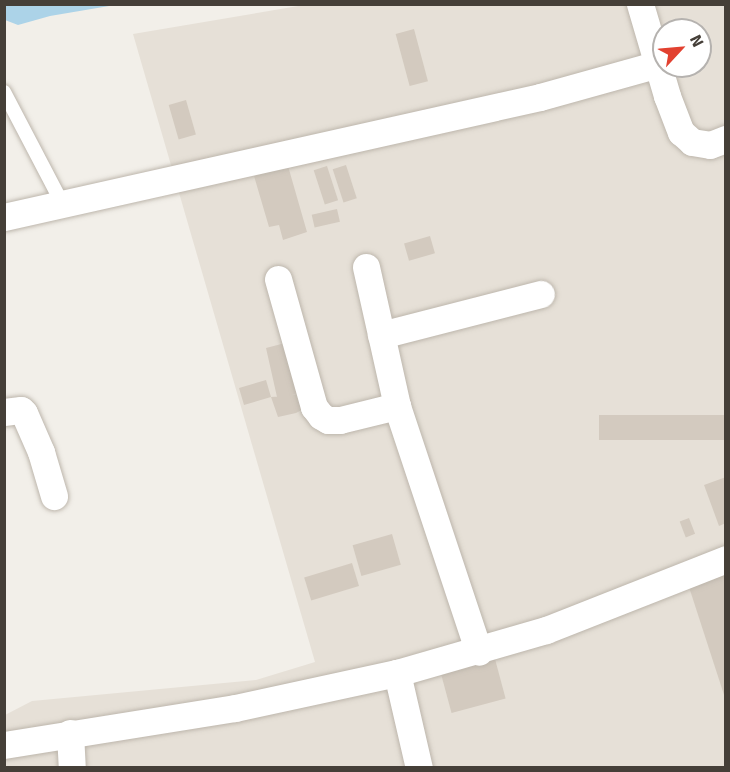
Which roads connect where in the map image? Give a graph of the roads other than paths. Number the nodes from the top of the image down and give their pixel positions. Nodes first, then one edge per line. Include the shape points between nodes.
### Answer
1 (640, 4) edge
2 (652, 44) edge
3 (652, 66) edge
4 (663, 78) edge
5 (4, 92) edge
6 (726, 139) edge
7 (63, 205) junction
8 (4, 217) edge
9 (366, 267) dead end
10 (278, 279) dead end
11 (541, 294) dead end
12 (381, 335) junction
13 (397, 406) junction
14 (4, 412) edge
15 (54, 496) dead end
16 (726, 560) edge
17 (479, 652) junction
18 (397, 673) junction
19 (70, 733) junction
20 (4, 745) edge
21 (72, 768) edge
22 (419, 768) edge

1 - 2 street
3 - 7 street via 529,100
4 - 6 street via 681,132 692,142 710,145
5 - 7 lane
7 - 8 street
9 - 12 street
10 - 13 street via 314,407 321,416 340,420
11 - 12 street
12 - 13 street
13 - 17 street
14 - 15 street via 24,413
16 - 17 street via 628,600
17 - 18 street
18 - 19 street via 236,708
18 - 22 street
19 - 20 street
19 - 21 street

